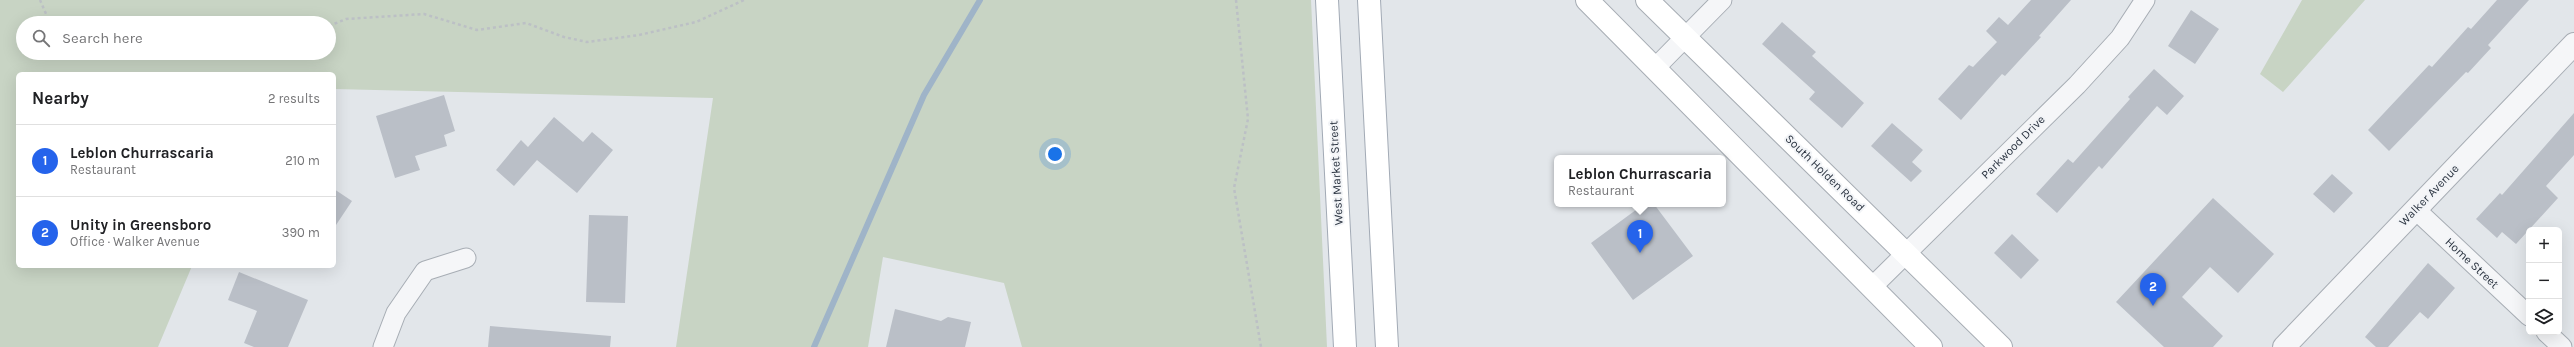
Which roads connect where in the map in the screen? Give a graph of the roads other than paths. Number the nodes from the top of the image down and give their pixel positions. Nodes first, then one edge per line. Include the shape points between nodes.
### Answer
1 (1327, 0) edge
2 (1369, 0) edge
3 (1587, 0) edge
4 (1647, 0) edge
5 (1722, 0) edge
6 (2145, 0) edge
7 (1686, 37) junction
8 (2574, 44) edge
9 (1656, 67) junction
10 (2414, 209) junction
11 (1907, 253) junction
12 (466, 258) dead end
13 (1872, 287) junction
14 (2526, 313) edge
15 (2549, 335) edge
16 (383, 347) edge
17 (1344, 347) edge
18 (1386, 347) edge
19 (1931, 347) edge
20 (2001, 347) edge
21 (2284, 347) edge
22 (2562, 347) edge

1 - 17 main road, West Market Street
2 - 18 main road
3 - 9 main road
4 - 7 main road, South Holden Road
5 - 7 street
6 - 11 street, Parkwood Drive via 2120,38 2077,85
7 - 9 street
7 - 11 main road, South Holden Road
8 - 10 street, Walker Avenue
9 - 13 main road
10 - 14 street, Home Street
10 - 21 street, Walker Avenue
11 - 13 street, Parkwood Drive
11 - 20 main road, South Holden Road
12 - 16 street via 426,271 396,313
13 - 19 main road
15 - 22 street

